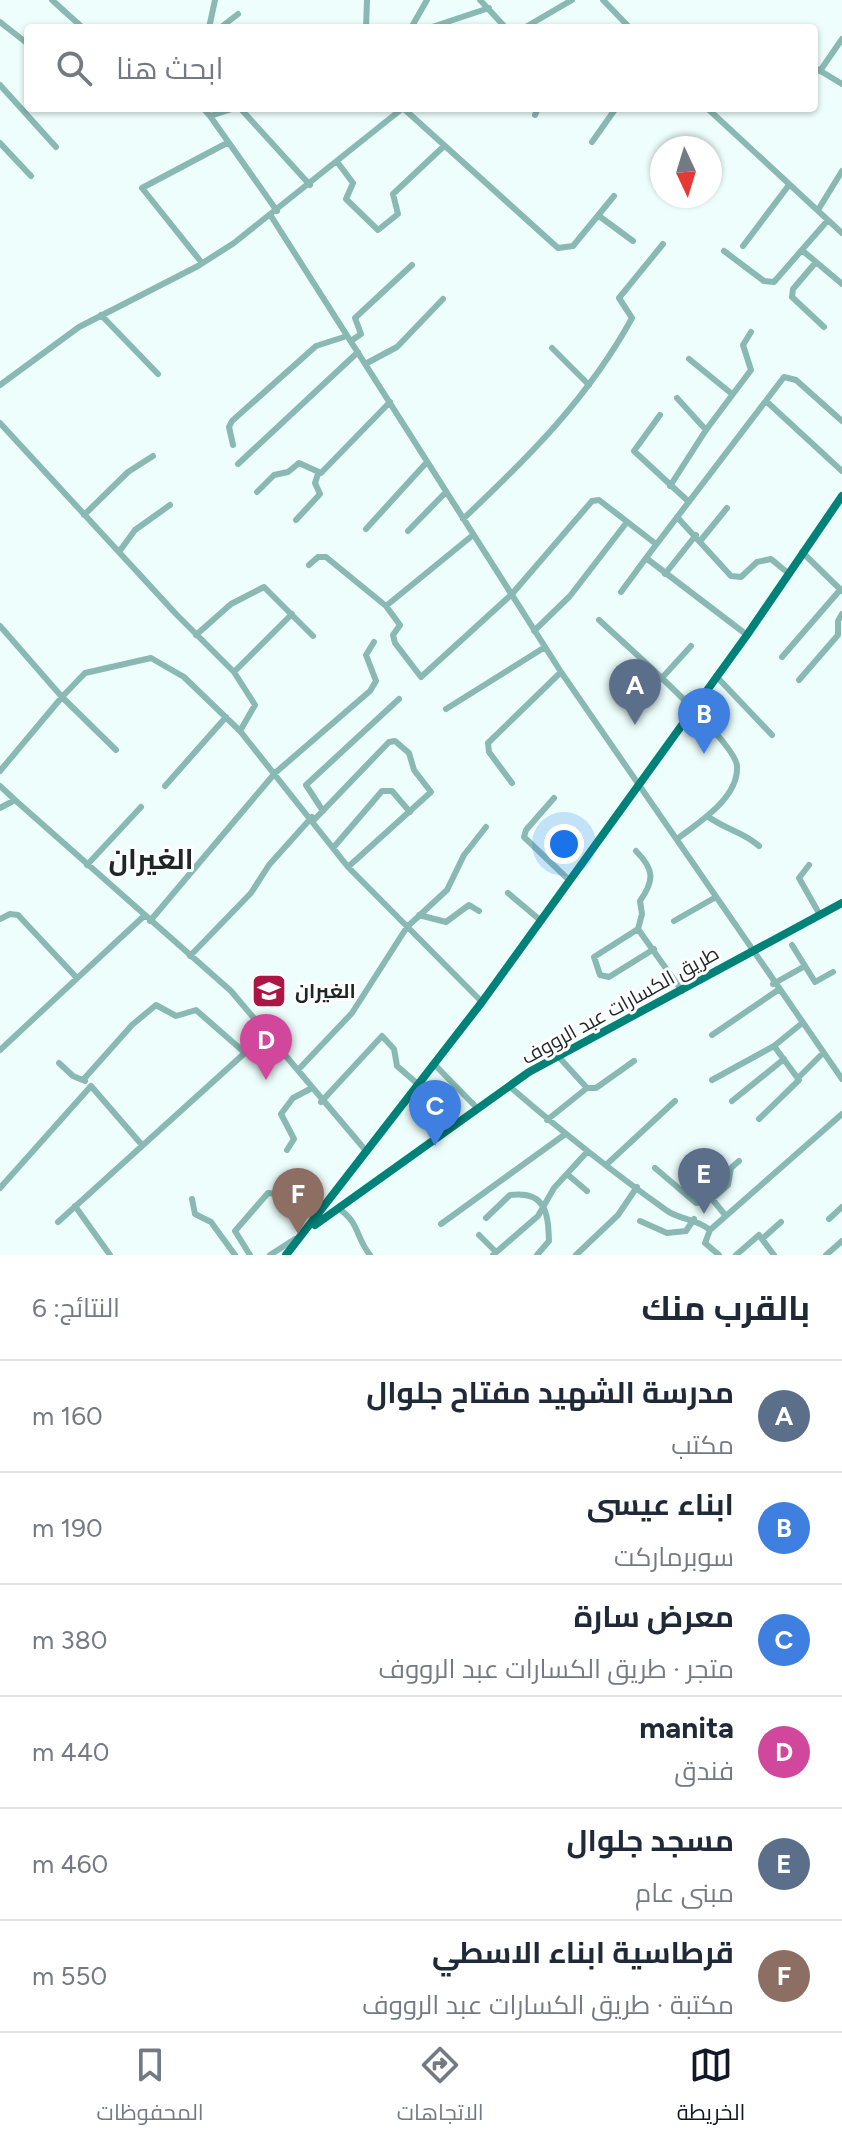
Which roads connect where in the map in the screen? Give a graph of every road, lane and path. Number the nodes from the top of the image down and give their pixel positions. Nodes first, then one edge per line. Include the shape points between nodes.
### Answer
1 (52, 0) edge
2 (215, 0) edge
3 (367, 0) edge
4 (427, 0) edge
5 (480, 0) edge
6 (572, 0) edge
7 (603, 0) edge
8 (489, 8) junction
9 (238, 14) dead end
10 (0, 22) edge
11 (79, 24) edge
12 (210, 24) edge
13 (225, 24) edge
14 (366, 24) edge
15 (413, 24) edge
16 (441, 24) edge
17 (503, 24) edge
18 (531, 24) edge
19 (626, 24) edge
20 (842, 39) edge
21 (24, 41) edge
22 (818, 68) edge
23 (818, 70) edge
24 (842, 84) edge
25 (0, 85) edge
26 (24, 112) edge
27 (24, 112) edge
28 (206, 112) edge
29 (224, 112) edge
30 (241, 112) edge
31 (398, 112) edge
32 (407, 112) edge
33 (613, 112) edge
34 (714, 112) edge
35 (210, 116) junction
36 (592, 142) dead end
37 (0, 143) edge
38 (227, 143) junction
39 (56, 147) dead end
40 (443, 147) junction
41 (338, 163) junction
42 (842, 171) edge
43 (31, 176) dead end
44 (310, 185) junction
45 (789, 185) junction
46 (614, 196) dead end
47 (818, 210) junction
48 (274, 214) junction
49 (599, 216) junction
50 (828, 220) junction
51 (842, 233) edge
52 (633, 241) dead end
53 (663, 244) dead end
54 (743, 246) dead end
55 (724, 251) dead end
56 (803, 251) junction
57 (816, 262) junction
58 (202, 263) junction
59 (412, 265) dead end
60 (842, 284) edge
61 (443, 299) dead end
62 (101, 315) junction
63 (824, 327) dead end
64 (751, 332) dead end
65 (349, 338) junction
66 (552, 348) dead end
67 (358, 352) junction
68 (689, 359) dead end
69 (367, 363) junction
70 (158, 374) dead end
71 (0, 385) edge
72 (589, 385) junction
73 (732, 394) junction
74 (677, 398) dead end
75 (766, 401) junction
76 (390, 402) junction
77 (660, 415) dead end
78 (842, 421) edge
79 (0, 423) edge
80 (706, 430) junction
81 (233, 445) dead end
82 (153, 456) dead end
83 (427, 462) junction
84 (238, 464) dead end
85 (842, 471) edge
86 (318, 474) junction
87 (670, 486) junction
88 (257, 492) dead end
89 (446, 492) junction
90 (842, 496) edge
91 (689, 502) junction
92 (170, 505) dead end
93 (727, 508) dead end
94 (833, 509) junction
95 (84, 515) junction
96 (842, 516) edge
97 (677, 517) junction
98 (463, 519) junction
99 (296, 520) dead end
100 (627, 522) junction
101 (366, 529) dead end
102 (408, 531) dead end
103 (473, 535) junction
104 (698, 538) junction
105 (656, 544) junction
106 (119, 552) junction
107 (802, 552) junction
108 (646, 558) junction
109 (309, 565) dead end
110 (788, 573) junction
111 (665, 574) junction
112 (841, 590) edge
113 (621, 592) dead end
114 (512, 594) junction
115 (386, 606) junction
116 (292, 614) junction
117 (842, 614) edge
118 (599, 620) dead end
119 (0, 626) edge
120 (534, 631) junction
121 (196, 635) junction
122 (747, 635) junction
123 (313, 636) dead end
124 (374, 642) dead end
125 (691, 646) dead end
126 (545, 647) junction
127 (782, 657) dead end
128 (234, 672) junction
129 (561, 672) junction
130 (716, 676) junction
131 (661, 679) junction
132 (799, 680) dead end
133 (62, 697) junction
134 (399, 699) dead end
135 (446, 709) dead end
136 (692, 709) junction
137 (226, 717) junction
138 (240, 731) junction
139 (772, 735) dead end
140 (116, 750) dead end
141 (0, 771) edge
142 (275, 773) junction
143 (512, 783) dead end
144 (638, 785) junction
145 (0, 786) edge
146 (165, 786) dead end
147 (554, 798) dead end
148 (15, 800) junction
149 (141, 807) dead end
150 (0, 808) edge
151 (323, 811) junction
152 (410, 812) junction
153 (707, 816) junction
154 (313, 819) junction
155 (486, 827) dead end
156 (677, 839) junction
157 (759, 846) dead end
158 (333, 848) junction
159 (636, 851) dead end
160 (87, 865) junction
161 (809, 865) dead end
162 (348, 867) junction
163 (569, 880) junction
164 (508, 893) dead end
165 (716, 897) junction
166 (842, 903) edge
167 (479, 911) dead end
168 (419, 915) junction
169 (820, 915) junction
170 (147, 918) junction
171 (0, 919) edge
172 (540, 920) junction
173 (674, 921) dead end
174 (407, 927) junction
175 (638, 929) junction
176 (792, 945) dead end
177 (654, 949) junction
178 (752, 949) junction
179 (190, 956) junction
180 (805, 966) junction
181 (833, 972) dead end
182 (76, 977) junction
183 (773, 984) junction
184 (778, 990) junction
185 (682, 991) junction
186 (482, 1002) junction
187 (801, 1024) junction
188 (268, 1032) junction
189 (712, 1035) dead end
190 (774, 1046) junction
191 (0, 1050) edge
192 (244, 1052) junction
193 (823, 1053) junction
194 (557, 1055) junction
195 (784, 1059) junction
196 (634, 1061) dead end
197 (59, 1063) dead end
198 (435, 1065) junction
199 (298, 1070) junction
200 (799, 1077) junction
201 (841, 1077) edge
202 (83, 1080) junction
203 (712, 1080) dead end
204 (91, 1086) junction
205 (420, 1086) junction
206 (509, 1086) junction
207 (587, 1088) junction
208 (310, 1089) junction
209 (675, 1101) dead end
210 (732, 1101) dead end
211 (321, 1102) junction
212 (477, 1108) junction
213 (842, 1114) edge
214 (759, 1119) dead end
215 (547, 1120) junction
216 (564, 1135) junction
217 (142, 1145) junction
218 (287, 1150) dead end
219 (367, 1152) junction
220 (587, 1152) junction
221 (739, 1161) dead end
222 (606, 1165) junction
223 (655, 1168) dead end
224 (567, 1174) junction
225 (637, 1187) junction
226 (0, 1188) edge
227 (587, 1191) dead end
228 (192, 1199) dead end
229 (712, 1199) junction
230 (545, 1205) junction
231 (75, 1206) junction
232 (842, 1207) edge
233 (338, 1208) junction
234 (295, 1215) dead end
235 (726, 1216) junction
236 (486, 1218) dead end
237 (694, 1219) junction
238 (829, 1219) dead end
239 (640, 1221) dead end
240 (58, 1222) dead end
241 (781, 1222) dead end
242 (441, 1224) dead end
243 (710, 1230) junction
244 (305, 1232) junction
245 (479, 1235) dead end
246 (295, 1239) junction
247 (762, 1239) junction
248 (842, 1241) edge
249 (495, 1254) edge
250 (110, 1255) edge
251 (235, 1255) edge
252 (250, 1255) edge
253 (270, 1255) edge
254 (286, 1255) edge
255 (370, 1255) edge
256 (537, 1255) edge
257 (576, 1255) edge
258 (719, 1255) edge
259 (736, 1255) edge
260 (774, 1255) edge
261 (826, 1255) edge

1 - 11 street
2 - 12 street
3 - 14 street
4 - 15 street
5 - 8 street
6 - 18 street
7 - 19 street
8 - 16 street
8 - 17 street
9 - 13 street
10 - 21 street
20 - 22 street
23 - 24 street
25 - 27 street
26 - 39 street
28 - 35 street
29 - 35 street
30 - 44 street
31 - 41 street
32 - 40 street
33 - 36 street
34 - 45 street
35 - 38 street
37 - 43 street
38 - 48 street
38 - 58 street via 142,188
40 - 41 street via 393,194 398,214 378,230 346,199 353,183
40 - 49 street via 558,248 573,246
41 - 44 street
42 - 47 street
44 - 48 street
45 - 47 street
45 - 54 street
46 - 49 street
47 - 50 street
48 - 58 street
48 - 65 street
49 - 52 street
50 - 51 street
50 - 56 street
53 - 72 street via 619,298 632,318
55 - 56 street via 767,282 780,278
56 - 57 street
57 - 60 street
57 - 63 street via 792,297
58 - 62 street
59 - 65 street via 357,315 361,334
61 - 69 street via 397,347
62 - 70 street
62 - 71 street
64 - 73 street via 743,345 751,370
65 - 67 street
65 - 81 street via 316,346 232,421
66 - 72 street
67 - 69 street
67 - 84 street
68 - 73 street
69 - 76 street
72 - 98 street via 538,448
73 - 80 street
74 - 80 street
75 - 78 street via 781,380 791,377
75 - 85 street
75 - 91 street
76 - 83 street
76 - 86 street
77 - 87 street via 634,451
79 - 95 street
80 - 87 street
82 - 95 street via 128,472
83 - 89 street
83 - 101 street
86 - 88 street via 299,463 274,475
86 - 99 street via 320,494
87 - 91 street
89 - 98 street
89 - 102 street
90 - 94 main road
91 - 97 street
92 - 106 street via 135,530
93 - 104 street
94 - 96 street
94 - 107 main road
95 - 106 street
97 - 104 street
97 - 105 street
98 - 103 street
100 - 105 street
100 - 114 street via 599,500 592,501
100 - 120 street via 570,596
103 - 114 street
103 - 115 street
104 - 110 street via 735,578 771,559
104 - 111 street
105 - 108 street
106 - 121 street
107 - 110 main road
107 - 112 street
108 - 111 street
108 - 113 street
109 - 115 street via 326,557
110 - 122 main road
111 - 122 street
112 - 127 street
114 - 115 street via 421,677 395,643 393,635 400,625
114 - 120 street
116 - 121 street via 259,588
116 - 123 street
116 - 128 street
117 - 132 street via 838,635
118 - 131 street
119 - 133 street
120 - 126 street
121 - 128 street
122 - 130 main road
124 - 142 street via 366,655 376,681 370,691
125 - 131 street
126 - 129 street
126 - 135 street
128 - 138 street via 255,705
129 - 143 street via 488,743
129 - 144 street
130 - 136 main road
130 - 139 street
131 - 136 street
133 - 137 street via 85,673 151,658 184,677
133 - 140 street
133 - 141 street
134 - 151 street via 306,785
136 - 144 main road
136 - 153 street via 728,748 737,766 729,790
137 - 138 street
137 - 146 street
138 - 142 street
142 - 154 street
142 - 170 street
144 - 156 street
144 - 163 main road
145 - 148 street
147 - 163 street via 524,837
148 - 150 street
148 - 160 street
149 - 160 street
151 - 152 street via 394,741 409,753 414,770 431,789
151 - 154 street
152 - 158 street via 386,789
152 - 162 street
153 - 156 street
153 - 157 street via 729,832 743,832
154 - 158 street
154 - 179 street
155 - 168 street via 447,890
156 - 165 street
158 - 162 street
159 - 175 street via 652,872 650,888 640,901
160 - 170 street
161 - 169 street via 799,878
162 - 174 street
163 - 172 main road
164 - 172 street
165 - 173 street
165 - 178 street
166 - 169 main road, طريق الكسارات عبد الرووف
167 - 168 street via 469,905 446,922
168 - 174 street
169 - 178 main road, طريق الكسارات عبد الرووف
170 - 179 street
170 - 182 street
171 - 182 street via 18,915
172 - 186 main road
174 - 186 street
174 - 199 street via 352,1013
175 - 177 street
175 - 177 street via 594,957 600,975 609,977
176 - 180 street
177 - 185 street
178 - 183 street
178 - 185 main road, طريق الكسارات عبد الرووف
179 - 188 street
180 - 181 street via 817,983
180 - 183 street
182 - 191 street
183 - 184 street
184 - 187 street
184 - 189 street
185 - 194 main road, طريق الكسارات عبد الرووف
186 - 198 main road
187 - 190 street
187 - 193 street
188 - 192 street
188 - 199 street
190 - 195 street
190 - 203 street
192 - 202 street via 196,1010 176,1016 156,1005
192 - 217 street
193 - 200 street
193 - 201 street
194 - 206 main road, طريق الكسارات عبد الرووف
194 - 207 street
195 - 200 street
195 - 210 street
196 - 207 street via 596,1088
197 - 202 street
198 - 205 main road
198 - 212 street
199 - 208 street
200 - 214 street
202 - 204 street
204 - 217 street
204 - 226 street
205 - 211 street via 397,1066 394,1049 382,1036
205 - 219 main road
206 - 212 main road, طريق الكسارات عبد الرووف
206 - 215 street
207 - 215 street
208 - 211 street
208 - 218 street via 293,1098 281,1114 294,1139
209 - 222 street
211 - 219 street
212 - 233 main road, طريق الكسارات عبد الرووف
213 - 235 street
215 - 216 street
216 - 220 street
216 - 242 street
217 - 231 street
219 - 244 main road
220 - 222 street
220 - 224 street
221 - 229 street via 731,1168 728,1185
222 - 225 street
223 - 229 street via 696,1203
224 - 227 street
224 - 230 street
225 - 237 street via 669,1212
225 - 257 street via 618,1215
228 - 251 street via 195,1214 211,1222
229 - 235 street
230 - 236 street via 510,1195
230 - 249 street
230 - 256 street via 549,1241
231 - 240 street
231 - 250 street
232 - 238 street
233 - 244 main road, طريق الكسارات عبد الرووف
233 - 255 street via 356,1223
234 - 252 street via 276,1194 268,1193 235,1231
235 - 243 street
237 - 239 street via 686,1231 672,1234
237 - 243 street
241 - 247 street
243 - 258 street via 705,1243
244 - 246 main road, طريق الكسارات عبد الرووف
245 - 249 street
246 - 253 street
246 - 254 main road
247 - 259 street via 759,1235
247 - 260 street
248 - 261 street

